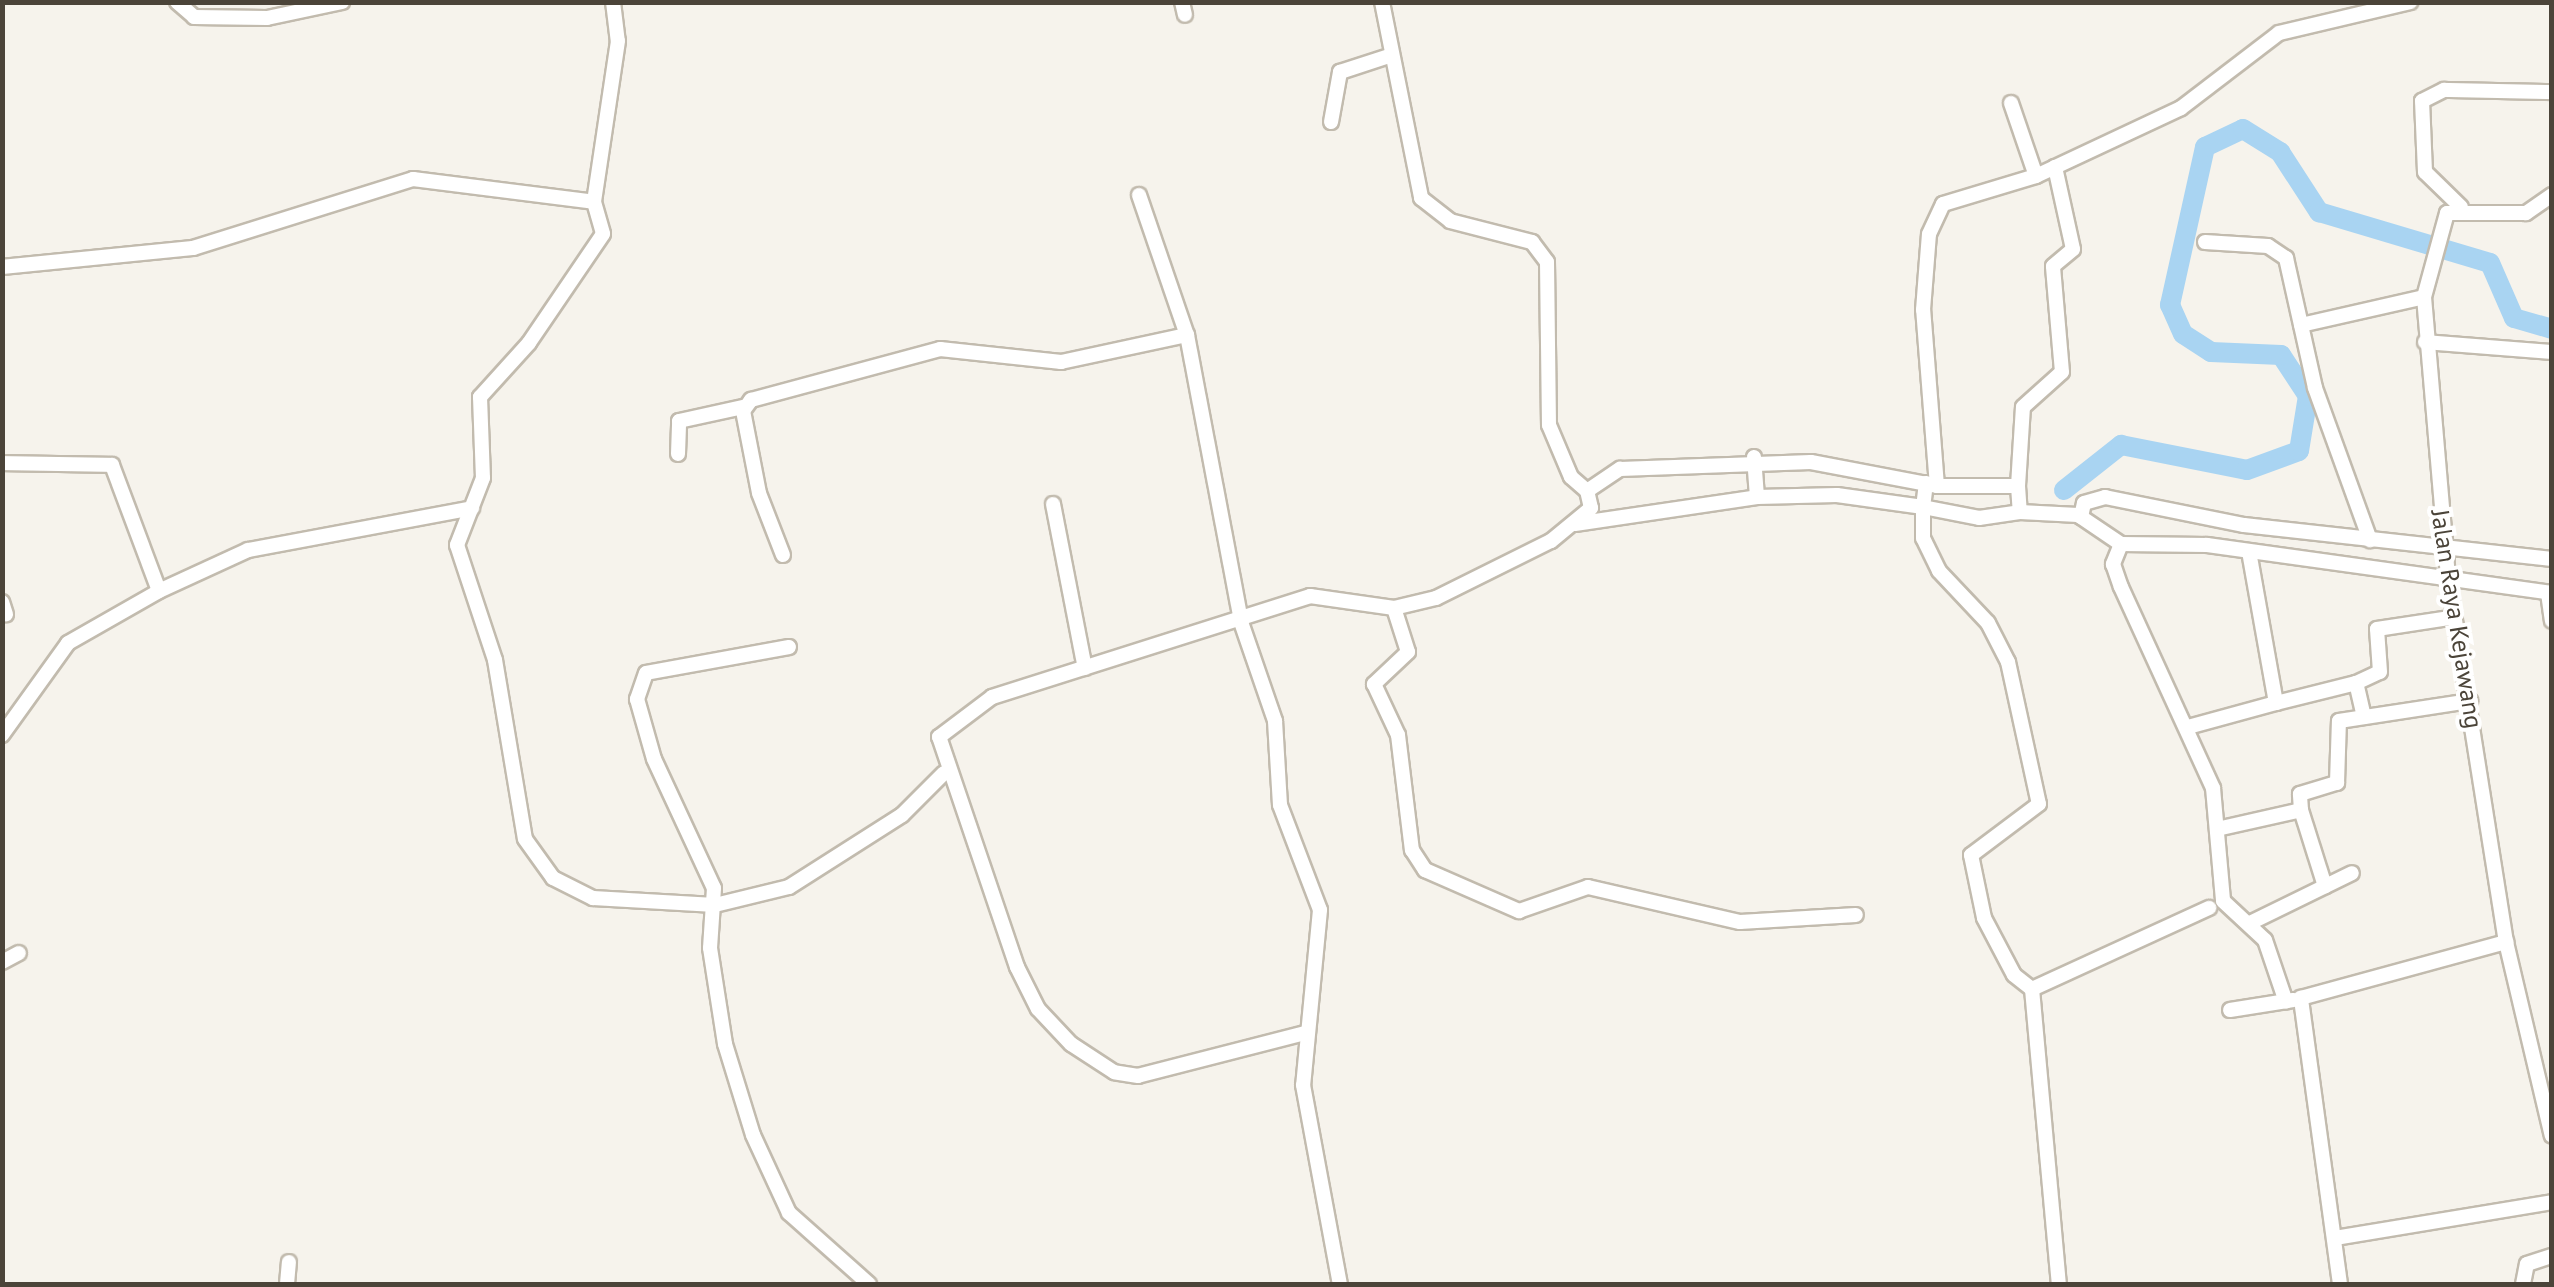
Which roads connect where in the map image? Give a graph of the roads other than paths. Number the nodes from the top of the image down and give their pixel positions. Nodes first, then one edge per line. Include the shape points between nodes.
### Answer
1 (176, 2) edge
2 (342, 2) edge
3 (614, 2) edge
4 (1382, 2) edge
5 (2410, 2) edge
6 (1389, 56) junction
7 (2552, 92) edge
8 (2010, 103) dead end
9 (1331, 122) dead end
10 (2055, 167) junction
11 (2034, 172) junction
12 (1139, 195) dead end
13 (2552, 195) edge
14 (594, 202) junction
15 (2461, 207) junction
16 (2204, 242) dead end
17 (2, 268) edge
18 (2424, 297) junction
19 (2301, 325) junction
20 (1187, 335) junction
21 (2425, 342) junction
22 (2552, 352) edge
23 (742, 407) junction
24 (678, 454) dead end
25 (2, 462) edge
26 (1755, 462) junction
27 (2018, 486) junction
28 (1591, 488) junction
29 (1757, 492) junction
30 (1927, 495) junction
31 (1053, 504) dead end
32 (472, 508) junction
33 (2020, 512) junction
34 (2080, 516) junction
35 (1575, 524) junction
36 (2370, 540) junction
37 (2121, 544) junction
38 (2445, 546) junction
39 (2249, 552) junction
40 (783, 555) dead end
41 (2552, 559) edge
42 (2449, 579) junction
43 (158, 591) junction
44 (2550, 593) edge
45 (1394, 608) junction
46 (2455, 617) junction
47 (1241, 622) junction
48 (2552, 622) edge
49 (789, 648) dead end
50 (1084, 668) junction
51 (2356, 683) junction
52 (2470, 701) junction
53 (2276, 703) junction
54 (2364, 717) junction
55 (2188, 727) junction
56 (2, 735) edge
57 (944, 774) junction
58 (2301, 810) junction
59 (2217, 829) junction
60 (2352, 873) dead end
61 (2325, 886) junction
62 (715, 905) junction
63 (2209, 908) dead end
64 (1856, 915) dead end
65 (2252, 922) junction
66 (2506, 942) junction
67 (19, 952) dead end
68 (2, 962) edge
69 (2032, 989) junction
70 (2293, 1000) junction
71 (2230, 1010) dead end
72 (1305, 1033) junction
73 (2552, 1136) edge
74 (2552, 1202) edge
75 (2334, 1238) junction
76 (2552, 1256) edge
77 (288, 1262) dead end
78 (288, 1284) edge
79 (869, 1284) edge
80 (1340, 1284) edge
81 (2059, 1284) edge
82 (2340, 1284) edge
83 (2523, 1284) edge

1 - 2 street via 194,17 267,18
3 - 14 street via 618,41
4 - 6 street
5 - 10 street via 2279,33 2182,108
6 - 9 street via 1340,72
6 - 28 street via 1422,198 1450,222 1532,242 1547,262 1550,425 1570,477
7 - 15 street via 2444,90 2422,101 2424,172
8 - 11 street
10 - 11 street
10 - 27 street via 2073,249 2054,263 2062,372 2024,407
11 - 30 street via 1937,210 1923,310
12 - 20 street
13 - 15 street via 2526,213
14 - 17 street via 414,179 193,248
14 - 32 street via 597,244 480,397 483,478
15 - 18 street, Jalan Raya Kejawang via 2441,224
16 - 19 street via 2282,251
18 - 19 street
18 - 21 street, Jalan Raya Kejawang
19 - 36 street
20 - 23 street via 1060,362 940,350
20 - 47 street
21 - 22 street
21 - 38 street, Jalan Raya Kejawang
23 - 24 street via 679,421
23 - 40 street
25 - 43 street via 112,465
26 - 28 street via 1610,471
26 - 29 street
26 - 30 street
27 - 30 street
27 - 33 street
28 - 35 street via 1592,508
29 - 30 street
29 - 35 street
30 - 33 street via 1980,518
30 - 69 street via 1923,538 1940,571 1988,623 2008,662 2039,806 1973,847 1970,865 1999,951
31 - 50 street
32 - 43 street via 248,550
32 - 62 street via 460,527 460,570 496,660 515,812 537,861 593,898
33 - 34 street
34 - 36 street via 2084,504 2105,497
34 - 37 street
35 - 45 street via 1436,598
36 - 38 street
37 - 39 street
37 - 55 street via 2115,572
38 - 41 street
38 - 42 street, Jalan Raya Kejawang
39 - 42 street
39 - 53 street
42 - 44 street
42 - 46 street, Jalan Raya Kejawang
43 - 56 street via 68,643
44 - 48 street
45 - 47 street via 1310,596
45 - 64 street via 1408,652 1374,684 1398,734 1412,850 1425,870 1534,913 1588,887 1740,922
46 - 51 street via 2378,629 2380,672
46 - 52 street, Jalan Raya Kejawang
47 - 50 street
47 - 72 street via 1275,721 1280,805 1320,910
49 - 62 street via 660,669 637,684 654,759 700,844
50 - 57 street via 992,697 949,723 939,737
51 - 53 street
51 - 54 street
52 - 54 street
52 - 66 street, Jalan Raya Kejawang
53 - 55 street
54 - 58 street via 2334,724 2339,781 2300,794
55 - 59 street
57 - 62 street via 875,834 789,886
57 - 72 street via 1027,990 1072,1044 1114,1072 1138,1076
58 - 59 street
58 - 61 street
59 - 65 street via 2223,901
60 - 61 street
61 - 65 street
62 - 79 street via 710,948 725,1044 753,1135 789,1213
63 - 69 street
65 - 70 street
66 - 70 street
66 - 73 street, Jalan Raya Kejawang
67 - 68 street
69 - 81 street
70 - 71 street
70 - 75 street
72 - 80 street via 1308,1131
74 - 75 street
75 - 82 street
76 - 83 street via 2527,1264
77 - 78 street

